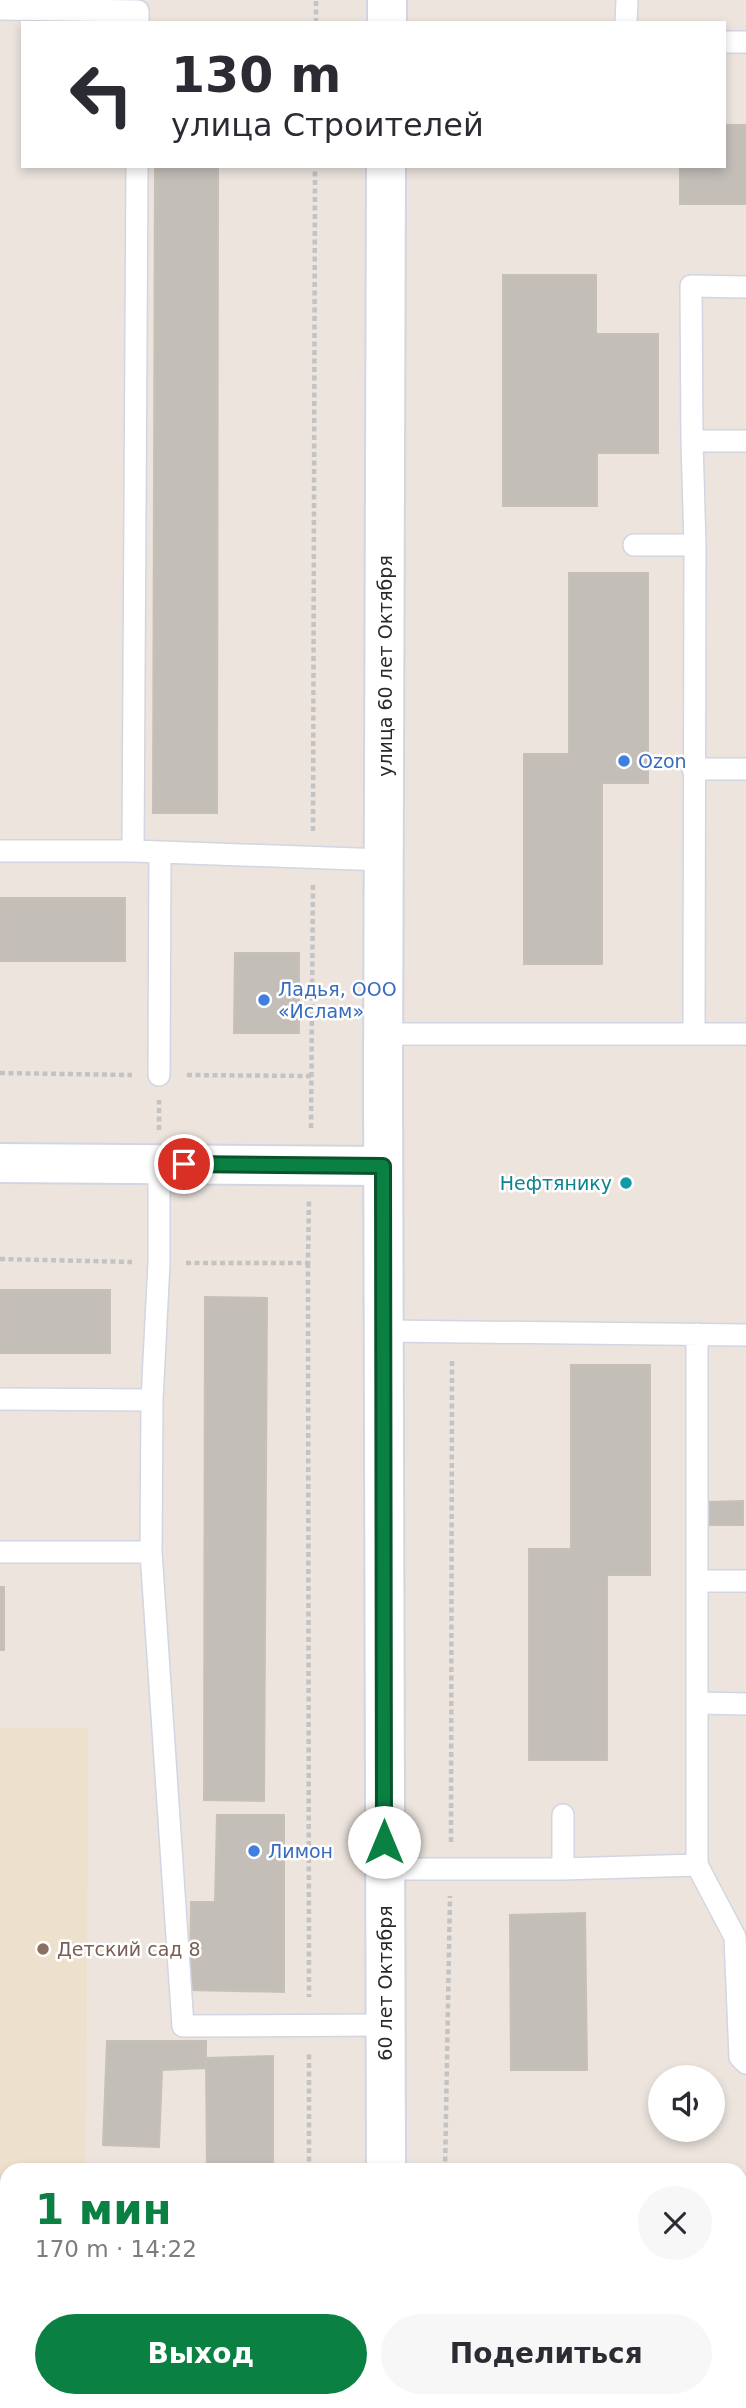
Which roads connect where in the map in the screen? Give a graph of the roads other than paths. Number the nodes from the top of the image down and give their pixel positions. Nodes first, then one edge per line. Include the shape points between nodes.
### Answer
1 (387, 0) edge
2 (626, 0) edge
3 (0, 9) edge
4 (138, 21) edge
5 (387, 21) edge
6 (626, 21) edge
7 (726, 42) edge
8 (746, 42) edge
9 (137, 168) edge
10 (386, 168) edge
11 (746, 287) edge
12 (692, 441) junction
13 (746, 441) edge
14 (634, 545) dead end
15 (695, 545) junction
16 (693, 769) junction
17 (746, 769) edge
18 (133, 851) junction
19 (0, 852) edge
20 (160, 852) junction
21 (384, 860) junction
22 (384, 1034) junction
23 (694, 1034) junction
24 (746, 1034) edge
25 (159, 1075) road end
26 (0, 1163) edge
27 (159, 1164) junction
28 (383, 1166) junction
29 (384, 1331) junction
30 (697, 1334) junction
31 (746, 1335) edge
32 (0, 1399) edge
33 (152, 1400) junction
34 (0, 1552) edge
35 (151, 1552) junction
36 (698, 1581) junction
37 (746, 1581) edge
38 (698, 1703) junction
39 (746, 1704) edge
40 (563, 1815) dead end
41 (697, 1865) junction
42 (384, 1869) junction
43 (563, 1869) junction
44 (385, 2025) junction
45 (746, 2063) edge
46 (386, 2163) edge

1 - 5 main road
2 - 6 lane
3 - 4 lane via 138,11
7 - 8 lane
9 - 18 lane
10 - 21 main road, улица 60 лет Октября
11 - 12 lane via 691,286
12 - 13 lane
12 - 15 lane
14 - 15 lane
15 - 16 lane
16 - 17 lane
16 - 23 lane
18 - 19 lane
18 - 20 lane
20 - 21 lane
20 - 25 lane
21 - 22 main road, улица 60 лет Октября
22 - 23 lane
22 - 28 main road, улица 60 лет Октября
23 - 24 lane
26 - 27 main road
27 - 28 main road
27 - 33 lane
28 - 29 main road, 60 лет Октября
29 - 30 lane
29 - 42 main road, 60 лет Октября
30 - 31 lane
30 - 36 lane
32 - 33 lane
33 - 35 lane
34 - 35 lane
35 - 44 lane via 183,2026
36 - 37 lane
36 - 38 lane
38 - 39 lane
38 - 41 lane
40 - 43 lane
41 - 43 lane
41 - 45 lane via 735,1937 740,2057
42 - 43 lane
42 - 44 main road, 60 лет Октября
44 - 46 main road, 60 лет Октября

